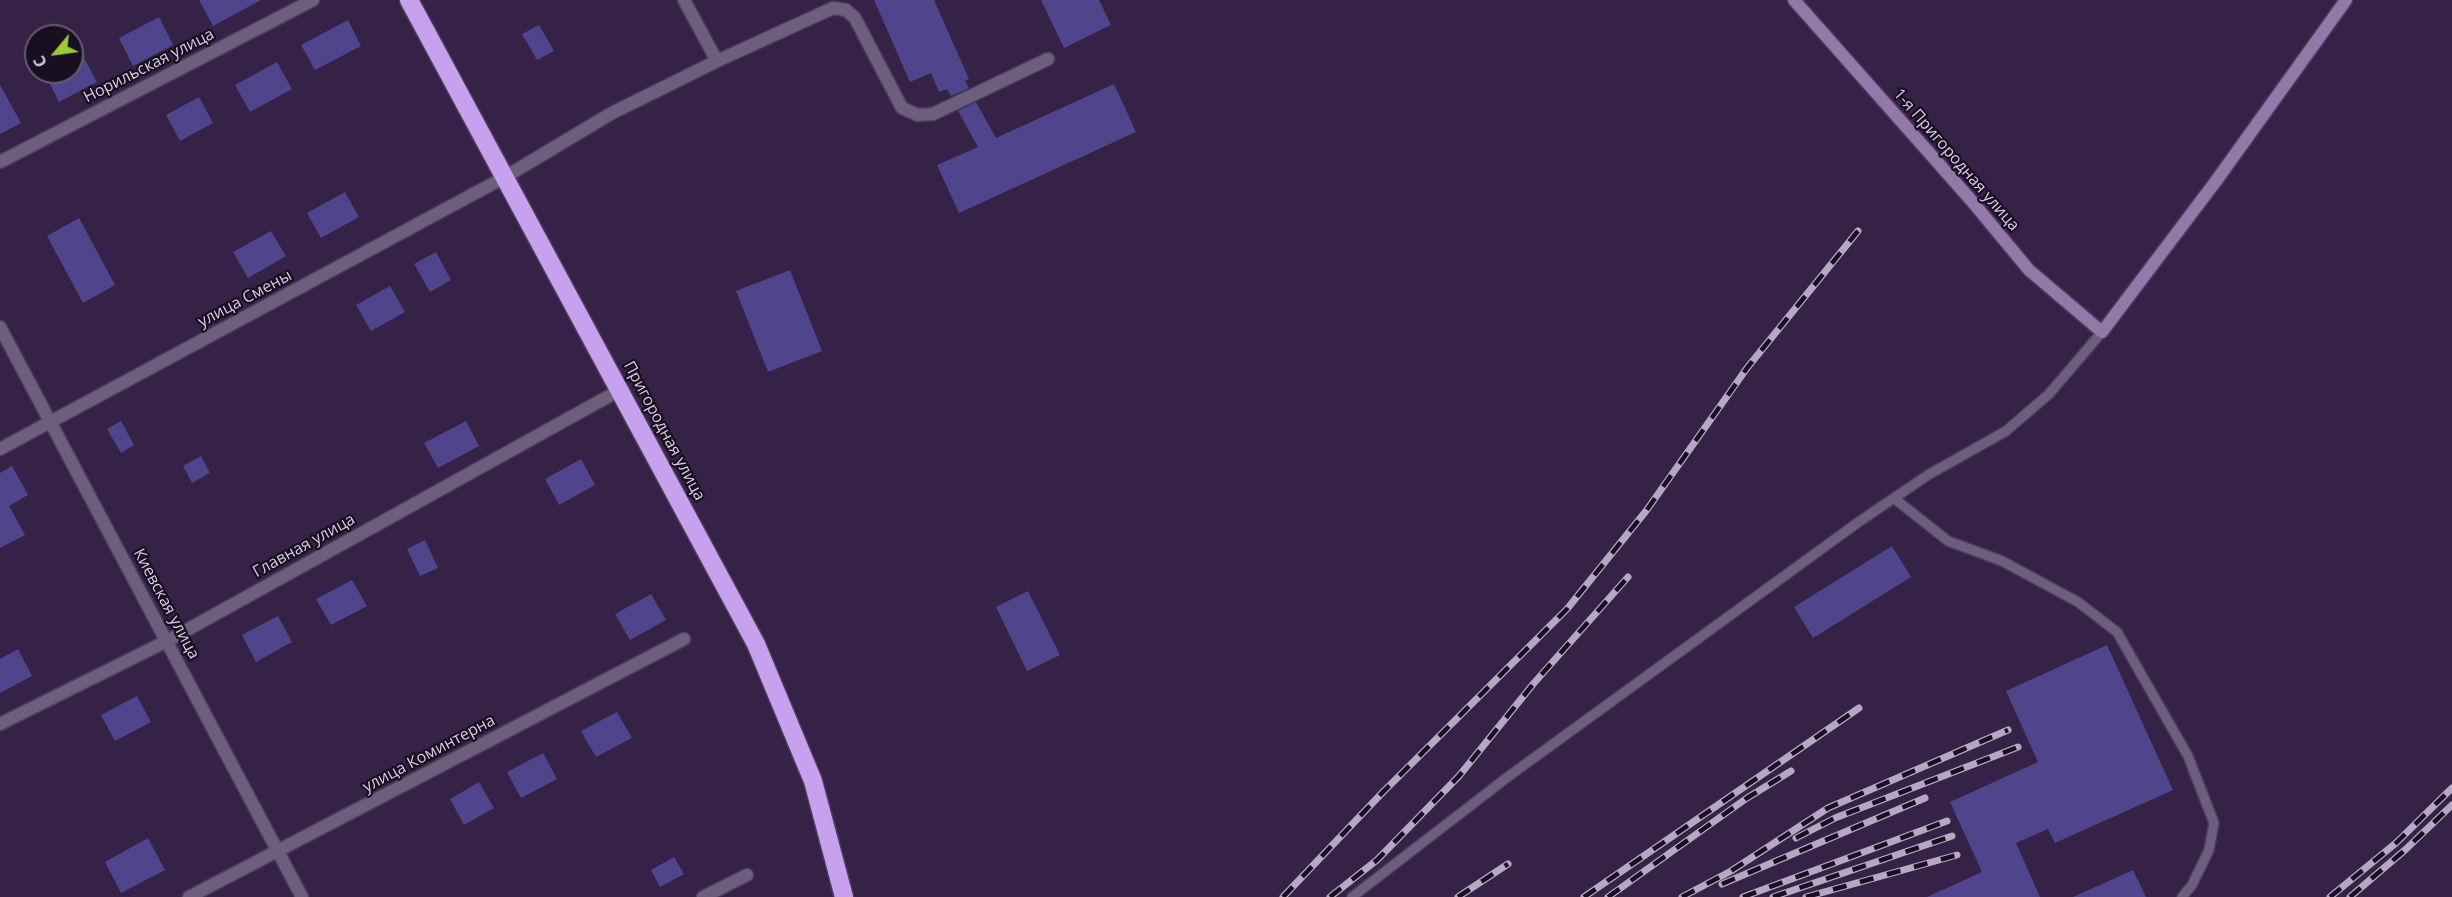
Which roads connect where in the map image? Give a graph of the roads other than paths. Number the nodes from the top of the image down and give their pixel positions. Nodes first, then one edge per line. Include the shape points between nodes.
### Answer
1 (313, 0) edge
2 (409, 0) edge
3 (684, 0) edge
4 (1794, 0) edge
5 (2346, 0) edge
6 (1048, 59) dead end
7 (717, 61) junction
8 (0, 162) edge
9 (505, 177) junction
10 (0, 327) edge
11 (2102, 332) junction
12 (620, 390) junction
13 (51, 422) junction
14 (0, 449) edge
15 (1895, 499) junction
16 (684, 639) dead end
17 (167, 641) junction
18 (0, 724) edge
19 (279, 851) junction
20 (747, 875) dead end
21 (189, 897) edge
22 (302, 897) edge
23 (703, 897) edge
24 (844, 897) edge
25 (1352, 897) edge
26 (2182, 897) edge

1 - 8 street, Норильская улица
2 - 9 highway, Пригородная улица
3 - 7 street
4 - 11 street, 1-я Пригородная улица via 2029,270
5 - 11 street
6 - 7 street via 933,114 918,115 902,108 855,18 846,10 833,8
7 - 9 street via 612,112
9 - 12 highway, Пригородная улица
9 - 13 street, улица Смены
10 - 13 street, Киевская улица
11 - 15 lane via 2049,394 2006,431 1928,475
12 - 17 street, Главная улица
12 - 24 highway, Пригородная улица via 756,644 813,781
13 - 14 street, улица Смены
13 - 17 street, Киевская улица
15 - 25 lane via 1509,776
15 - 26 lane via 1948,541 2002,561 2078,602 2117,632 2188,756 2214,823 2209,850
16 - 19 street, улица Коминтерна
17 - 18 street, Главная улица
17 - 19 street, Киевская улица
19 - 21 street, улица Коминтерна
19 - 22 street, Киевская улица
20 - 23 street

